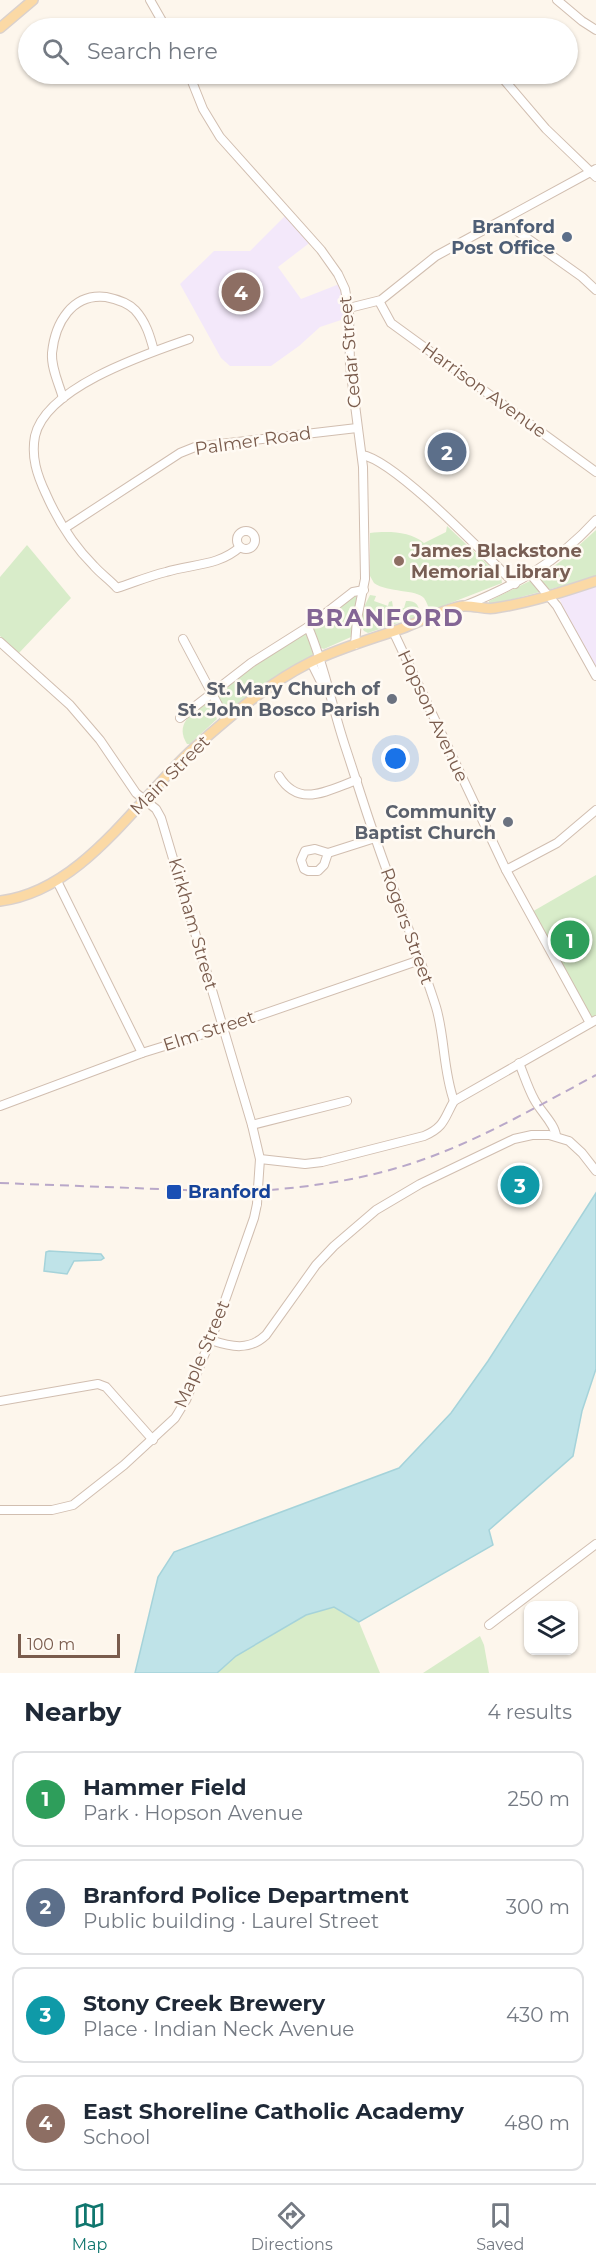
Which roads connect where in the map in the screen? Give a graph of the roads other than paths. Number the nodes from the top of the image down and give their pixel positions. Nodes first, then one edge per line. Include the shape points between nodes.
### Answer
1 (33, 0) edge
2 (150, 0) edge
3 (557, 0) edge
4 (160, 18) edge
5 (0, 28) edge
6 (596, 30) edge
7 (193, 84) edge
8 (508, 84) edge
9 (594, 173) edge
10 (503, 221) junction
11 (596, 290) edge
12 (379, 302) junction
13 (349, 308) junction
14 (189, 339) dead end
15 (154, 351) junction
16 (63, 398) junction
17 (357, 428) junction
18 (362, 455) junction
19 (596, 472) edge
20 (596, 520) edge
21 (65, 528) junction
22 (240, 547) dead end
23 (531, 575) junction
24 (596, 581) edge
25 (515, 584) junction
26 (364, 590) junction
27 (548, 596) junction
28 (463, 606) junction
29 (308, 627) junction
30 (393, 631) junction
31 (183, 639) dead end
32 (0, 642) edge
33 (355, 645) junction
34 (321, 657) junction
35 (311, 662) junction
36 (596, 676) edge
37 (327, 686) junction
38 (211, 693) junction
39 (180, 718) dead end
40 (226, 720) junction
41 (279, 776) dead end
42 (357, 780) junction
43 (145, 799) junction
44 (596, 810) edge
45 (375, 838) junction
46 (328, 853) dead end
47 (506, 870) junction
48 (57, 881) junction
49 (0, 901) edge
50 (420, 960) junction
51 (593, 1022) edge
52 (223, 1028) junction
53 (142, 1053) junction
54 (519, 1063) junction
55 (347, 1101) dead end
56 (454, 1101) junction
57 (0, 1106) edge
58 (252, 1125) junction
59 (556, 1136) junction
60 (260, 1159) junction
61 (595, 1170) edge
62 (210, 1340) junction
63 (0, 1401) edge
64 (153, 1440) junction
65 (0, 1510) edge
66 (596, 1544) edge
67 (489, 1625) dead end

1 - 5 main road
2 - 4 street
3 - 6 street
7 - 13 street, Cedar Street via 220,137 333,265
8 - 9 street via 546,129
9 - 10 street
10 - 11 street
10 - 12 street via 436,256
12 - 13 street
12 - 19 street, Harrison Avenue via 391,323
13 - 17 street, Cedar Street
14 - 15 street
15 - 16 street via 109,370
15 - 16 street via 144,321 122,301 95,297 78,302 60,324 52,354
16 - 21 street via 40,422 34,448 37,472
17 - 18 street, Cedar Street
17 - 21 street, Palmer Road via 195,447
18 - 25 street via 379,461 425,499
18 - 26 street, Cedar Street
20 - 23 street, Main Street via 561,554
21 - 22 street via 94,567 117,588 166,571 218,561
23 - 25 street, Main Street
23 - 27 street
24 - 27 main road
25 - 28 street, Main Street
26 - 29 street via 353,592
26 - 33 street, Cedar Street
27 - 28 main road via 493,609
27 - 36 street
28 - 30 main road, Main Street
29 - 34 street, Rogers Street
29 - 38 street
30 - 33 main road, Main Street
30 - 47 street, Hopson Avenue
31 - 38 street
32 - 43 street, Kirkham Street via 70,705 136,793
33 - 34 main road, Main Street
34 - 35 main road, Main Street
34 - 37 street, Rogers Street
35 - 37 street, Rogers Street
35 - 40 main road, Main Street
37 - 42 street, Rogers Street
38 - 39 street
38 - 40 street
40 - 43 main road, Main Street
41 - 42 street via 292,791 307,795
42 - 45 street, Rogers Street
43 - 48 main road, Main Street via 91,854
43 - 52 street, Kirkham Street via 156,809 166,830
44 - 47 street via 557,843
45 - 46 street
45 - 50 street, Rogers Street
47 - 51 street, Hopson Avenue
48 - 49 main road, Main Street
48 - 53 street
50 - 52 street, Elm Street
50 - 56 street, Rogers Street via 436,1010
51 - 54 street
52 - 53 street, Elm Street
52 - 58 street, Kirkham Street
53 - 57 street, Elm Street
54 - 56 street
54 - 59 street via 533,1098 554,1126
55 - 58 street
56 - 60 street via 438,1130 416,1139 322,1162
58 - 60 street, Kirkham Street
59 - 61 street via 575,1146
59 - 62 street via 532,1134 514,1140 394,1198 328,1252 259,1341 241,1347
60 - 62 street, Maple Street, bridge via 254,1218
62 - 64 street, Maple Street via 180,1410
63 - 64 street via 98,1384 106,1387
64 - 65 street, Maple Street via 73,1505 52,1510
66 - 67 street

